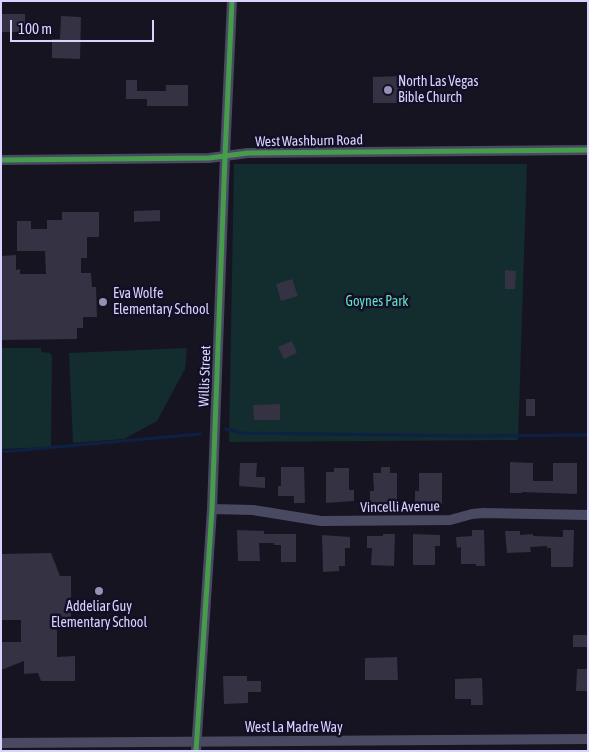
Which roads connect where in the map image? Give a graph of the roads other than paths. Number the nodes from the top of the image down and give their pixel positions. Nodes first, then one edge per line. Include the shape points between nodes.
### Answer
1 (232, 1) edge
2 (588, 150) edge
3 (225, 156) junction
4 (1, 160) edge
5 (212, 509) junction
6 (588, 515) edge
7 (588, 740) edge
8 (1, 743) edge
9 (196, 746) edge

1 - 3 street, Willis Street
2 - 3 street, West Washburn Road via 248,153
3 - 4 street, West Washburn Road
3 - 5 street, Willis Street
5 - 6 street, Vincelli Avenue via 253,510 321,521 450,520 483,513
5 - 9 street, Willis Street
7 - 9 street, West La Madre Way
8 - 9 street, West La Madre Way

